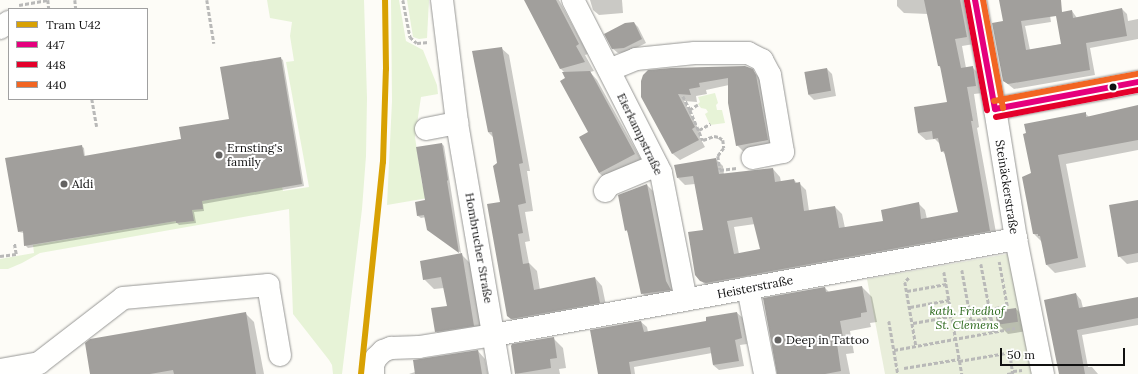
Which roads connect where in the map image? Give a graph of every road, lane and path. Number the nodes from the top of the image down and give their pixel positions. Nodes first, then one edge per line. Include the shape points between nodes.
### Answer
1 (48, 0) edge
2 (207, 0) edge
3 (403, 0) edge
4 (431, 0) edge
5 (442, 0) edge
6 (573, 0) edge
7 (975, 0) edge
8 (27, 8) edge
9 (8, 18) edge
10 (0, 28) edge
11 (432, 42) junction
12 (214, 44) dead end
13 (609, 70) junction
14 (1138, 82) edge
15 (683, 96) dead end
16 (92, 100) edge
17 (698, 105) dead end
18 (995, 109) junction
19 (690, 110) junction
20 (457, 123) junction
21 (710, 124) dead end
22 (97, 127) dead end
23 (426, 129) dead end
24 (699, 130) junction
25 (753, 158) joint
26 (657, 165) junction
27 (605, 191) dead end
28 (1016, 238) junction
29 (14, 243) dead end
30 (0, 256) edge
31 (998, 260) dead end
32 (980, 263) dead end
33 (943, 269) dead end
34 (962, 270) dead end
35 (946, 284) junction
36 (756, 286) junction
37 (686, 300) junction
38 (948, 300) junction
39 (910, 307) junction
40 (990, 310) junction
41 (951, 316) junction
42 (991, 317) junction
43 (971, 320) junction
44 (889, 321) dead end
45 (912, 323) junction
46 (953, 324) junction
47 (494, 335) junction
48 (956, 339) junction
49 (916, 346) junction
50 (894, 350) junction
51 (1018, 352) dead end
52 (1010, 353) junction
53 (280, 355) dead end
54 (959, 360) junction
55 (904, 368) dead end
56 (0, 370) edge
57 (1022, 370) dead end
58 (1013, 373) edge
59 (373, 374) edge
60 (500, 374) edge
61 (765, 374) edge
62 (898, 374) edge
63 (962, 374) edge
64 (1007, 374) edge
65 (1043, 374) edge

1 - 8 path
2 - 12 path
3 - 11 path via 410,37 417,43
4 - 11 street, Hombrucher Straße
5 - 20 street, Hombrucher Straße
6 - 13 street, Eierkampstraße
7 - 18 street, Steinäckerstraße
9 - 10 street
11 - 20 street, Hombrucher Straße
13 - 25 street via 636,59 695,53 748,52 762,60 770,75 783,152
13 - 26 street, Eierkampstraße
14 - 18 street
15 - 19 path
16 - 22 path
17 - 19 path
18 - 28 street, Steinäckerstraße
19 - 24 path
20 - 23 street
20 - 47 street, Hombrucher Straße
21 - 24 path
24 - 25 path via 703,140 714,136 724,140 724,148 718,156 720,170 749,166
26 - 27 street via 609,185
26 - 37 street, Eierkampstraße via 661,173
28 - 36 street, Heisterstraße
28 - 65 street, Steinäckerstraße
29 - 30 path via 16,254
31 - 40 path via 1007,306
32 - 40 path
33 - 35 path
34 - 43 path
35 - 38 path
35 - 39 path via 907,290
36 - 37 street, Heisterstraße
36 - 61 street
37 - 47 street, Heisterstraße
38 - 39 path
38 - 41 path
39 - 45 path
40 - 42 path
41 - 45 path
41 - 46 path
42 - 43 path
42 - 48 path via 994,332
43 - 46 path
44 - 50 path
45 - 49 path
46 - 48 path
47 - 59 street, Heisterstraße via 419,347 388,349 376,358
47 - 60 street, Hombrucher Straße
48 - 49 path
48 - 54 path
49 - 50 path
50 - 62 path
51 - 52 path
52 - 54 path
52 - 58 path
53 - 56 street via 268,285 123,298 39,363
54 - 55 path
54 - 63 path
57 - 58 path
58 - 64 path

